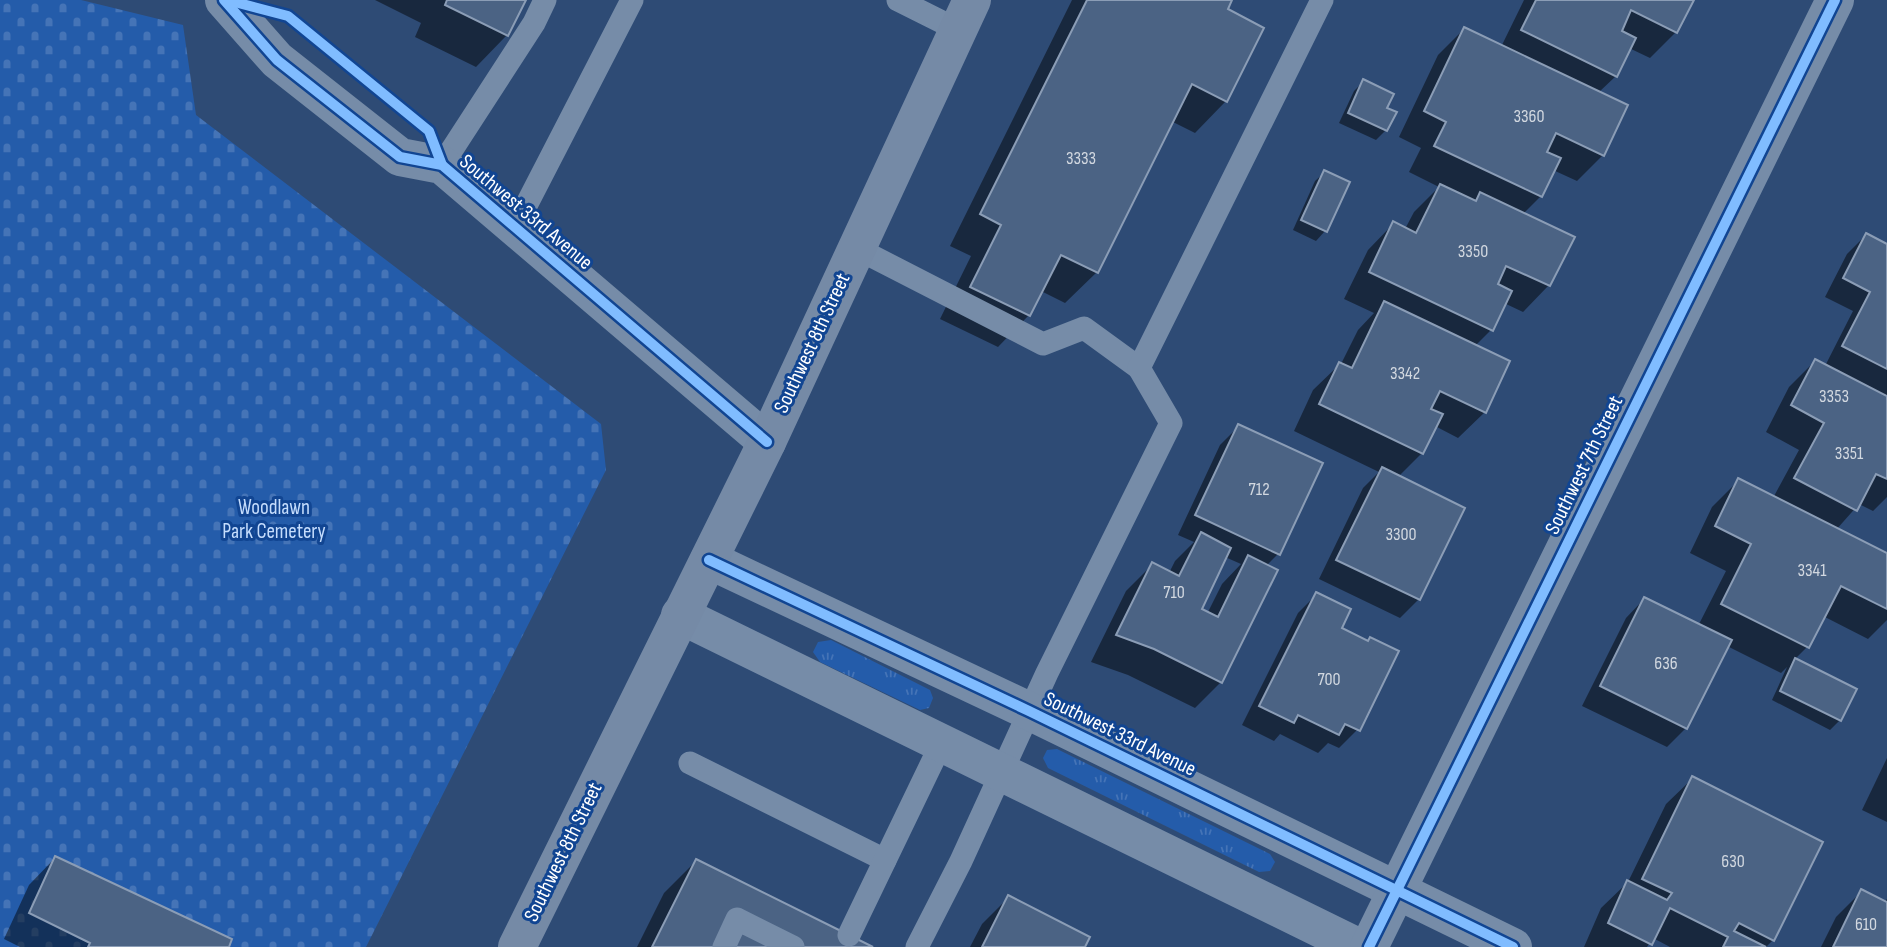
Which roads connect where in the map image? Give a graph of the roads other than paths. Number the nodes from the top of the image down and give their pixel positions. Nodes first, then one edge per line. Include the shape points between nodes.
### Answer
1 (223, 0) edge
2 (545, 0) edge
3 (632, 0) edge
4 (898, 0) edge
5 (1322, 0) edge
6 (1835, 0) edge
7 (965, 15) edge
8 (442, 165) junction
9 (515, 227) junction
10 (856, 247) junction
11 (1139, 368) junction
12 (767, 442) junction
13 (709, 560) junction
14 (680, 615) junction
15 (1028, 711) junction
16 (942, 742) junction
17 (690, 763) dead end
18 (1001, 771) junction
19 (886, 860) junction
20 (1396, 890) junction
21 (849, 935) dead end
22 (517, 947) edge
23 (724, 947) edge
24 (793, 947) edge
25 (917, 947) edge
26 (1358, 947) edge
27 (1369, 947) edge
28 (1513, 947) edge

1 - 8 street, Southwest 33rd Avenue via 277,60 400,157
2 - 8 lane
3 - 9 lane
4 - 7 lane
5 - 11 lane
6 - 20 street, Southwest 7th Street
7 - 10 main road, Southwest 8th Street
8 - 9 street, Southwest 33rd Avenue
9 - 12 street, Southwest 33rd Avenue
10 - 11 lane via 1043,344 1084,328
10 - 12 main road, Southwest 8th Street
11 - 15 lane via 1171,423
12 - 13 main road, Southwest 8th Street
13 - 14 main road, Southwest 8th Street
13 - 15 street, Southwest 33rd Avenue
14 - 16 street
14 - 22 main road, Southwest 8th Street
15 - 18 lane
15 - 20 street, Southwest 33rd Avenue
16 - 18 street
16 - 19 lane
17 - 19 lane
18 - 25 lane
18 - 26 street
19 - 21 lane
20 - 27 street, Southwest 7th Street
20 - 28 street, Southwest 33rd Avenue
23 - 24 lane via 737,919

